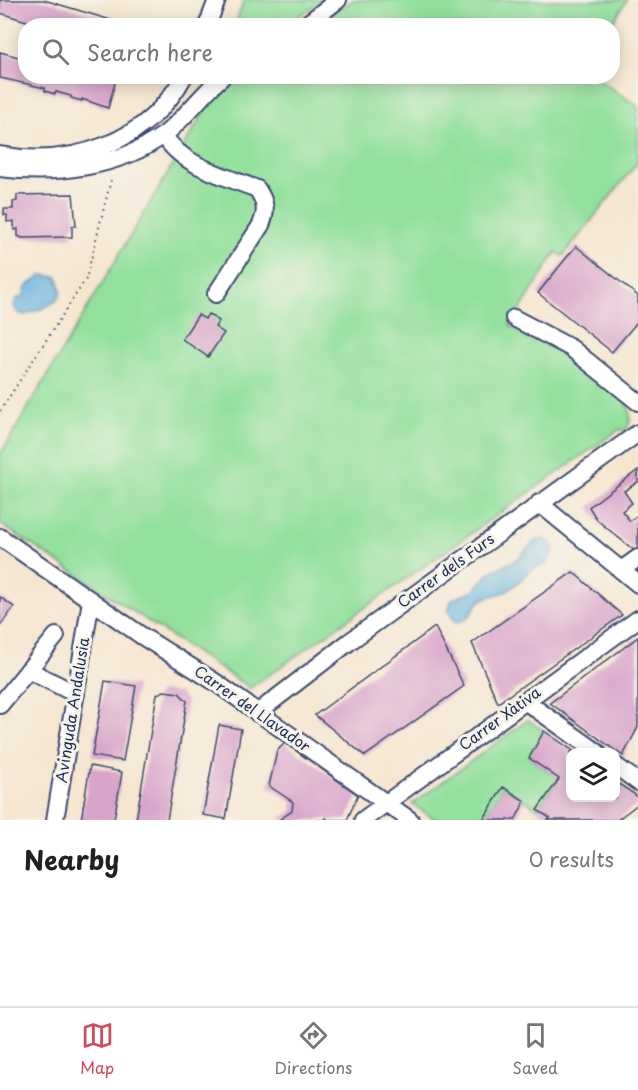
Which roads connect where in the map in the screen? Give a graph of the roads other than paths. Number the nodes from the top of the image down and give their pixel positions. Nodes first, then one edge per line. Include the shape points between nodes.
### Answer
1 (217, 0) edge
2 (338, 0) edge
3 (210, 18) edge
4 (314, 18) edge
5 (178, 84) edge
6 (214, 84) edge
7 (164, 135) junction
8 (0, 155) edge
9 (0, 168) edge
10 (216, 294) dead end
11 (514, 318) dead end
12 (638, 402) edge
13 (638, 433) edge
14 (539, 503) junction
15 (0, 537) edge
16 (638, 558) edge
17 (621, 570) junction
18 (638, 584) edge
19 (91, 600) junction
20 (638, 619) edge
21 (56, 636) dead end
22 (28, 670) junction
23 (76, 694) junction
24 (525, 701) junction
25 (0, 705) edge
26 (257, 713) junction
27 (590, 748) edge
28 (620, 769) edge
29 (638, 782) edge
30 (384, 804) junction
31 (55, 820) edge
32 (363, 820) edge
33 (410, 820) edge

1 - 3 street
2 - 4 street
5 - 8 street via 160,110 135,132 86,153 51,158
6 - 7 street
7 - 9 street via 117,158 86,167
7 - 10 street via 171,148 184,158 257,189 264,199 266,214 261,225
11 - 12 street via 571,348
13 - 14 street, Carrer dels Furs
14 - 17 street
14 - 26 street, Carrer dels Furs
15 - 19 street, Carrer del Llavador
16 - 17 street
17 - 18 street
19 - 23 street, Avinguda Andalusia
19 - 26 street, Carrer del Llavador
20 - 24 street, Carrer Xàtiva
21 - 22 street
22 - 23 street
22 - 25 street
23 - 31 street, Avinguda Andalusia
24 - 27 street
24 - 30 street, Carrer Xàtiva
26 - 30 street, Carrer del Llavador
28 - 29 street
30 - 32 street, Carrer Xàtiva
30 - 33 street, Carrer del Llavador

